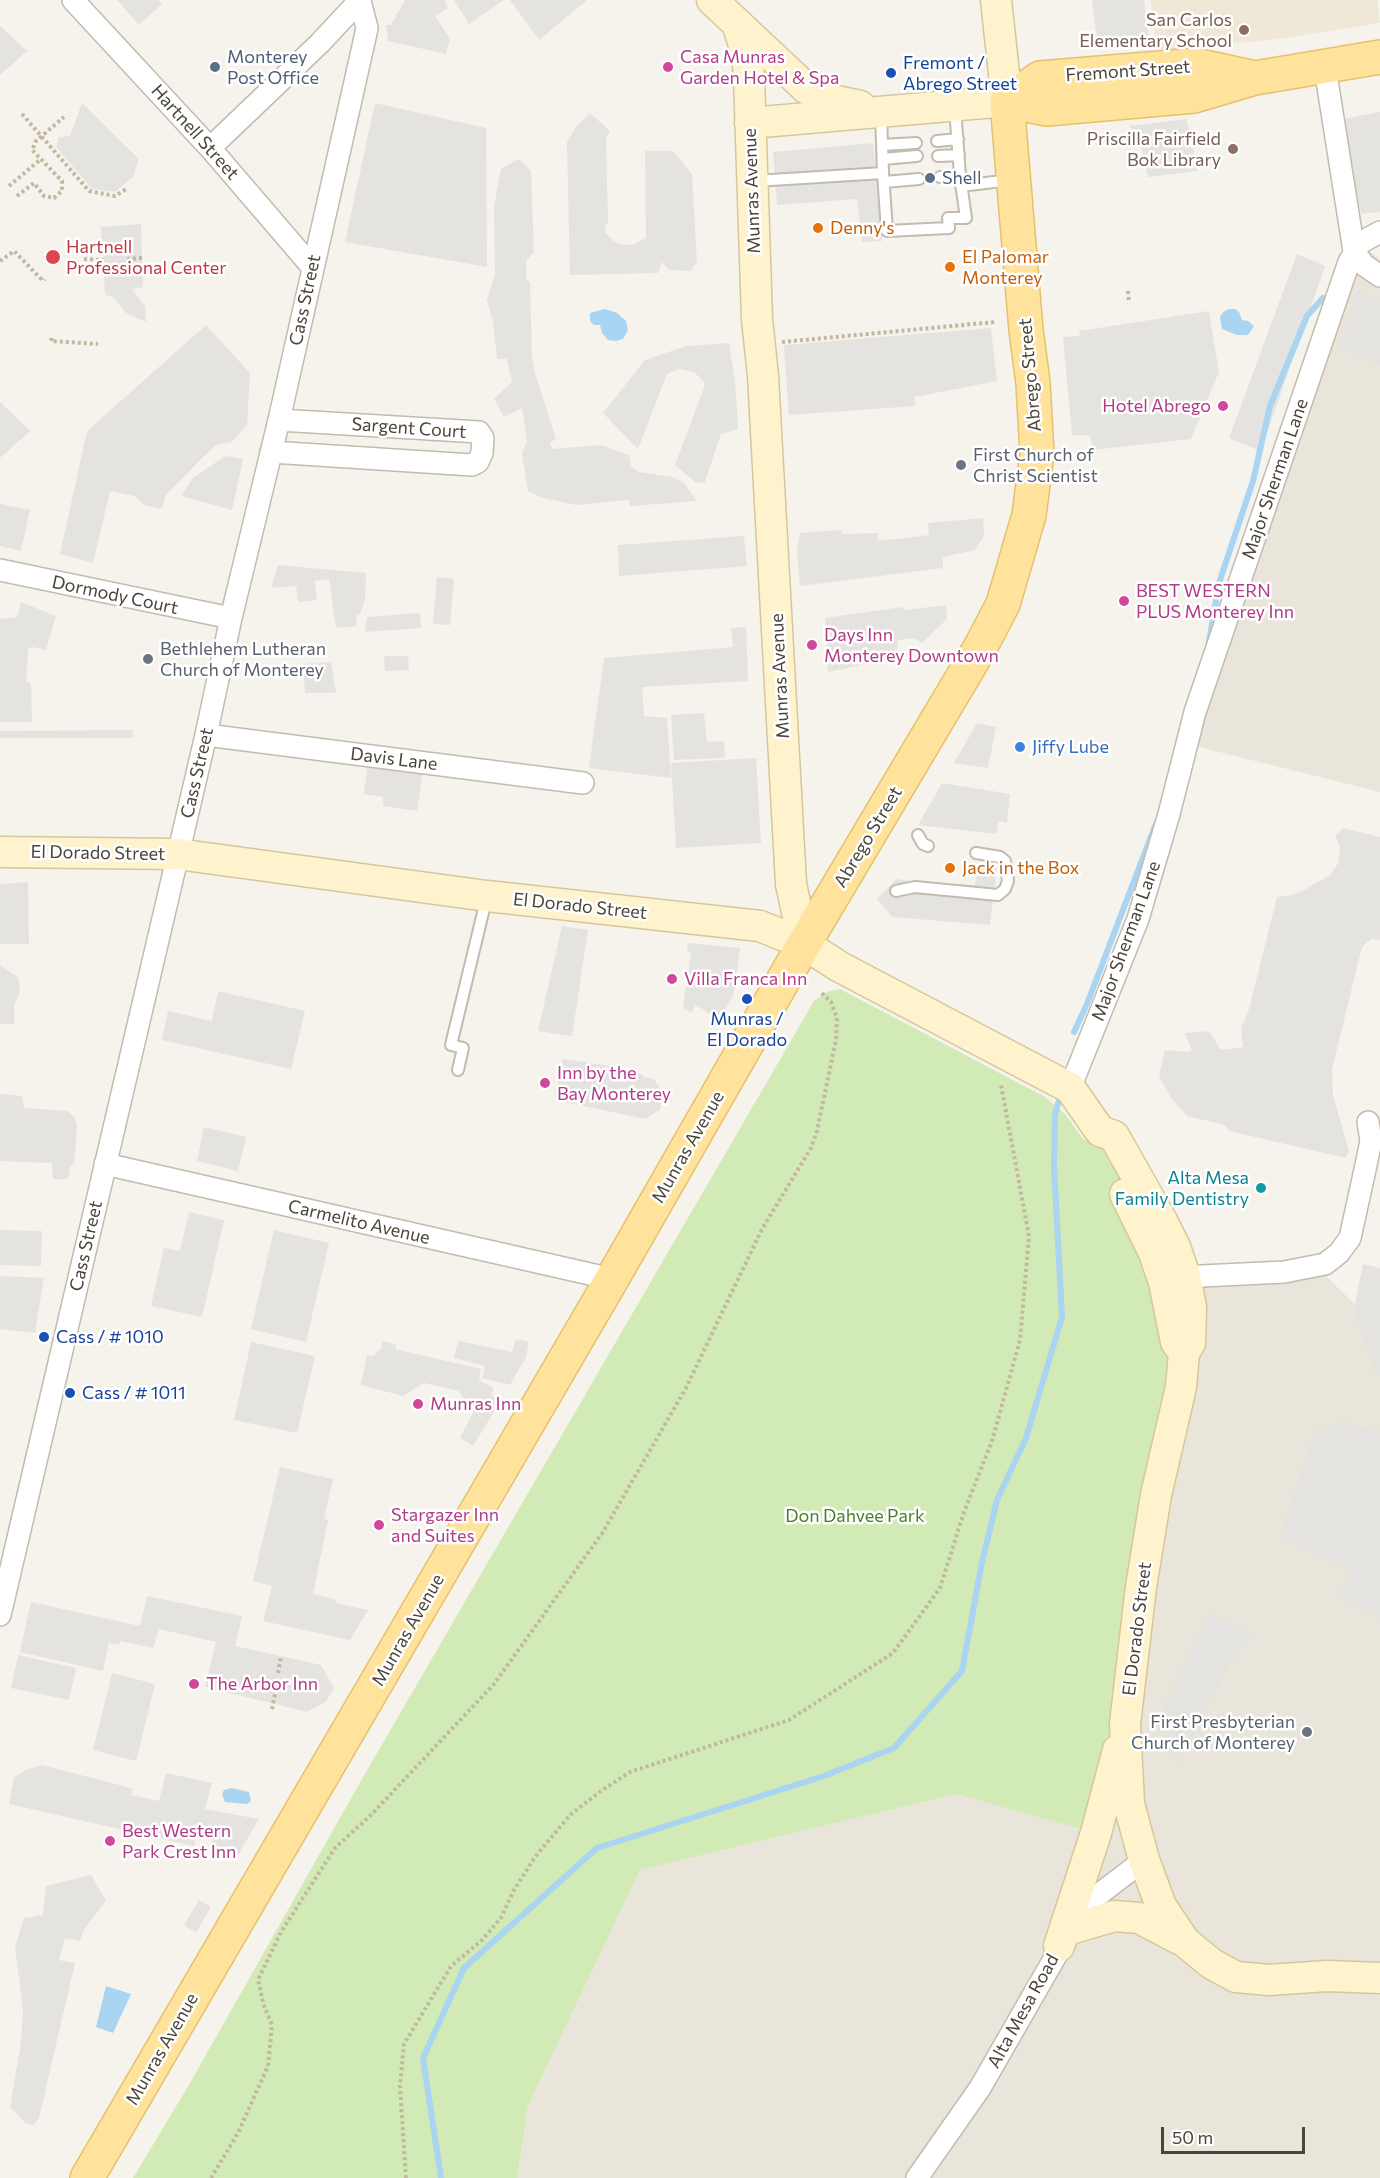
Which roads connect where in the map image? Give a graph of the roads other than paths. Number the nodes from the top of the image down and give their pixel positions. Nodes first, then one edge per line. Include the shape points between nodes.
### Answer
1 (73, 0) edge
2 (360, 0) edge
3 (712, 0) edge
4 (996, 0) edge
5 (738, 26) junction
6 (1380, 57) edge
7 (1324, 68) junction
8 (1007, 101) junction
9 (955, 105) junction
10 (880, 111) junction
11 (750, 123) junction
12 (958, 140) junction
13 (937, 141) dead end
14 (916, 143) dead end
15 (882, 145) junction
16 (210, 148) junction
17 (959, 155) junction
18 (917, 156) dead end
19 (938, 156) dead end
20 (883, 159) junction
21 (883, 177) junction
22 (940, 177) dead end
23 (919, 179) dead end
24 (1014, 180) junction
25 (961, 181) junction
26 (752, 182) junction
27 (1380, 232) edge
28 (1354, 251) junction
29 (313, 268) junction
30 (1380, 276) edge
31 (279, 420) junction
32 (271, 452) junction
33 (0, 570) edge
34 (231, 618) junction
35 (206, 735) junction
36 (583, 783) dead end
37 (918, 836) dead end
38 (928, 846) dead end
39 (0, 852) edge
40 (976, 853) dead end
41 (177, 854) junction
42 (896, 891) dead end
43 (487, 896) junction
44 (804, 944) junction
45 (458, 1070) dead end
46 (1070, 1088) junction
47 (1368, 1122) dead end
48 (1100, 1131) junction
49 (105, 1164) junction
50 (1141, 1227) junction
51 (1185, 1276) junction
52 (612, 1279) junction
53 (1184, 1353) junction
54 (0, 1615) edge
55 (1125, 1724) junction
56 (1144, 1860) junction
57 (1065, 1937) junction
58 (1185, 1942) junction
59 (1380, 1978) edge
60 (87, 2178) edge
61 (917, 2178) edge

1 - 16 street, Hartnell Street
2 - 16 street
2 - 29 street, Cass Street via 367,28
3 - 5 street, Munras Avenue
4 - 8 street, Abrego Street
5 - 10 street, Fremont Street via 807,89 827,99
5 - 11 street, Munras Avenue via 747,55
6 - 7 main road, Fremont Street
7 - 8 main road, Fremont Street via 1255,78 1194,96 1047,109
7 - 28 street
8 - 9 street, Fremont Street
8 - 24 main road, Abrego Street
9 - 10 street, Fremont Street
9 - 12 lane
10 - 11 street, Fremont Street
10 - 15 lane
11 - 26 street, Munras Avenue
12 - 13 lane
12 - 17 lane
14 - 15 lane
15 - 20 lane
16 - 29 street, Hartnell Street
17 - 19 lane
17 - 25 lane
18 - 20 lane
20 - 21 lane
21 - 23 lane
21 - 25 lane via 887,231 949,228 948,219 966,218
21 - 26 lane
22 - 25 lane
24 - 25 lane
24 - 44 main road, Abrego Street via 1037,454 1021,547 1003,604 984,641
26 - 44 street, Munras Avenue via 791,884
27 - 28 street
28 - 30 street via 1364,265
28 - 46 street, Major Sherman Lane via 1195,712 1138,919
29 - 31 street, Cass Street
31 - 32 street, Cass Street
31 - 32 street, Sargent Court via 479,432 483,438 482,453 472,465
32 - 34 street, Cass Street
33 - 34 street, Dormody Court
34 - 35 street, Cass Street
35 - 36 street, Davis Lane
35 - 41 street, Cass Street
37 - 38 lane
39 - 41 street, El Dorado Street
40 - 42 lane via 1005,861 1008,881 998,895 915,887
41 - 43 street, El Dorado Street
41 - 49 street, Cass Street
43 - 44 street, El Dorado Street via 760,926
43 - 45 lane via 451,1045 463,1048
44 - 46 street, El Dorado Street via 840,967
44 - 52 main road, Munras Avenue
46 - 48 street, El Dorado Street
47 - 51 street via 1371,1141 1350,1238 1339,1253 1325,1264 1284,1272
48 - 50 street, El Dorado Street via 1100,1144
48 - 51 street, El Dorado Street via 1114,1136 1162,1221
49 - 52 street, Carmelito Avenue
49 - 54 street, Cass Street
50 - 51 street via 1157,1236 1172,1274
50 - 53 street, El Dorado Street via 1164,1282 1176,1342
51 - 53 street, El Dorado Street via 1192,1329
52 - 60 main road, Munras Avenue
53 - 55 street, El Dorado Street via 1181,1387 1156,1495
55 - 56 street, El Dorado Street via 1129,1804
55 - 57 street
56 - 57 street, Alta Mesa Road via 1084,1905
56 - 58 street, El Dorado Street via 1161,1906
57 - 58 street via 1114,1916 1139,1918
57 - 61 street, Alta Mesa Road via 980,2088
58 - 59 street, El Dorado Street via 1236,1977

